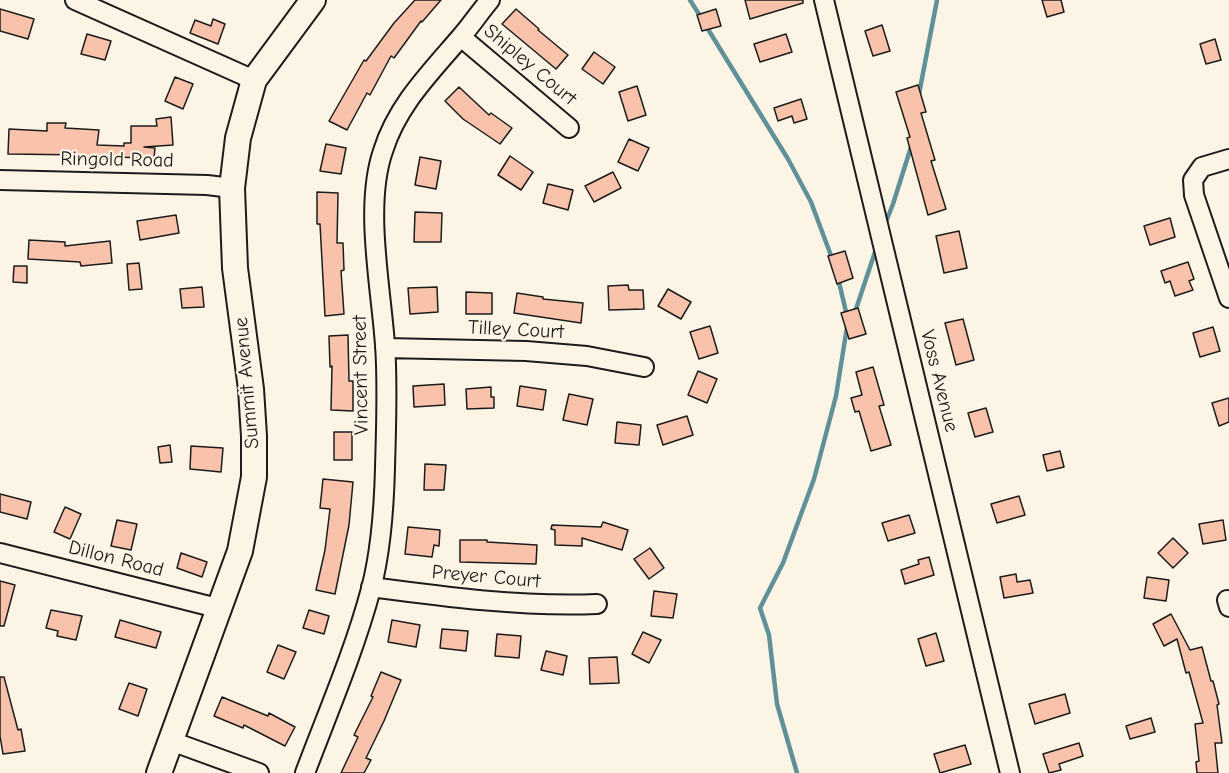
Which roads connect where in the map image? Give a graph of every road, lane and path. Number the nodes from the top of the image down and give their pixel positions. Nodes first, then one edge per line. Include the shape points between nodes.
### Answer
1 (75, 0) edge
2 (313, 0) edge
3 (490, 0) edge
4 (824, 0) edge
5 (461, 36) junction
6 (254, 80) junction
7 (569, 128) dead end
8 (1229, 159) edge
9 (0, 180) edge
10 (232, 188) junction
11 (1229, 298) edge
12 (385, 348) junction
13 (644, 367) dead end
14 (0, 553) edge
15 (372, 587) junction
16 (597, 603) dead end
17 (221, 609) junction
18 (171, 741) junction
19 (159, 773) edge
20 (258, 773) edge
21 (305, 773) edge
22 (1010, 773) edge

1 - 6 street
2 - 6 main road, Summit Avenue
3 - 5 street, Vincent Street
4 - 22 street, Voss Avenue
5 - 7 street, Shipley Court
5 - 12 street, Vincent Street via 414,90 382,151 375,187 375,234
6 - 10 main road, Summit Avenue via 238,138
8 - 11 street via 1202,167 1193,180 1194,195
9 - 10 street, Ringold Road
10 - 17 main road, Summit Avenue via 254,477 240,551
12 - 13 street, Tilley Court via 526,351 587,356
12 - 15 street, Vincent Street via 384,492
14 - 17 street, Dillon Road
15 - 16 street, Preyer Court via 471,600
15 - 21 street, Vincent Street
17 - 18 main road, Summit Avenue
18 - 19 main road, Summit Avenue
18 - 20 street

